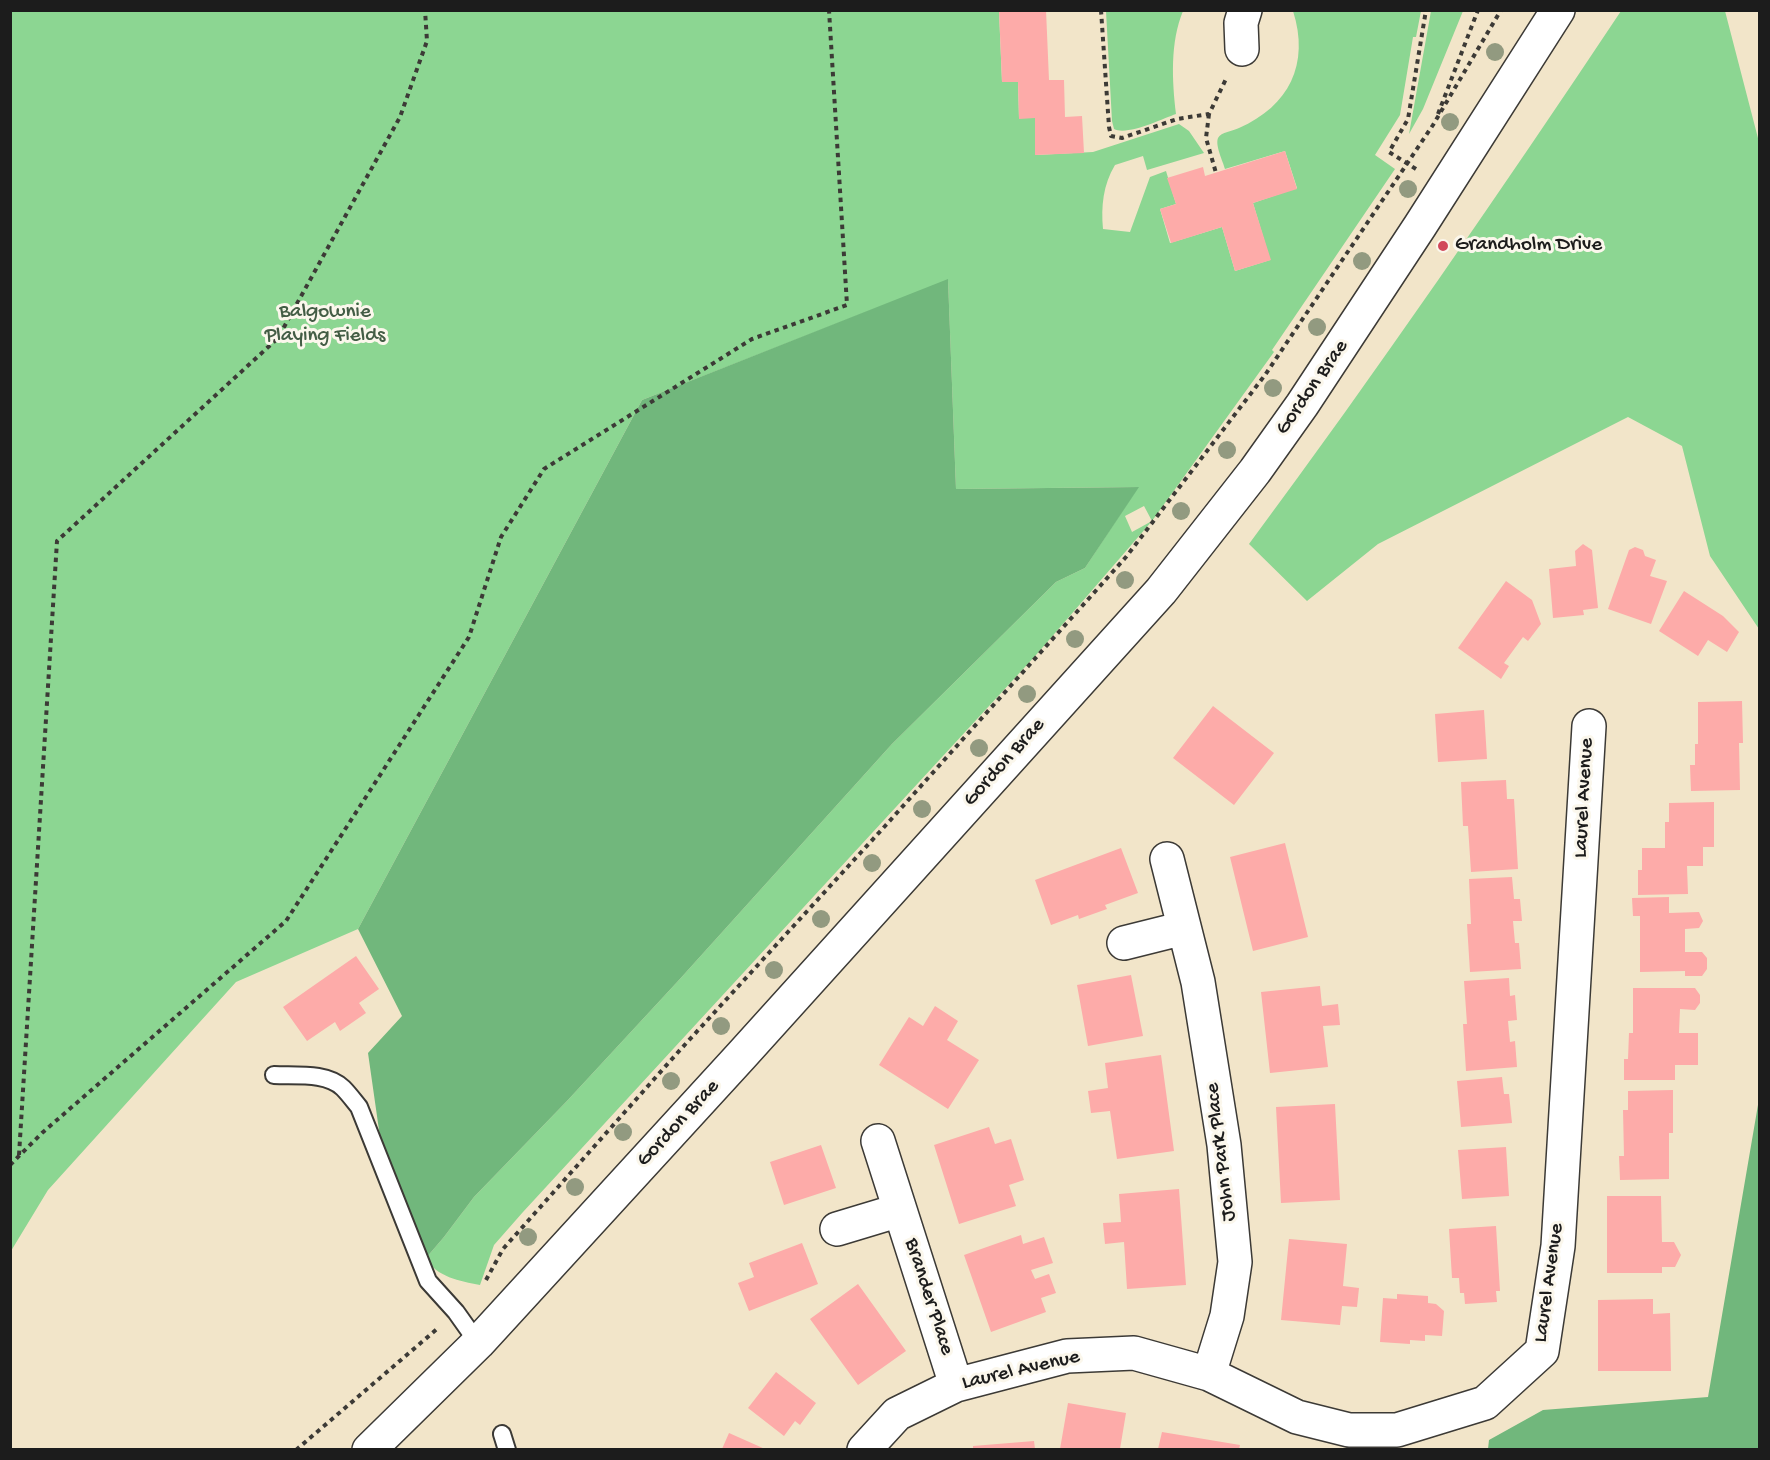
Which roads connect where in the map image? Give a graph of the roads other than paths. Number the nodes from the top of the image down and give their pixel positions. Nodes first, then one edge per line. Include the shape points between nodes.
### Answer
1 (1245, 10) edge
2 (1558, 10) edge
3 (1242, 49) road end
4 (1589, 726) dead end
5 (1167, 859) dead end
6 (1184, 928) junction
7 (1124, 943) dead end
8 (274, 1076) dead end
9 (878, 1141) dead end
10 (900, 1210) junction
11 (837, 1229) dead end
12 (478, 1342) junction
13 (1209, 1374) junction
14 (956, 1385) junction
15 (369, 1449) edge
16 (864, 1449) edge

1 - 3 street
2 - 12 street, Gordon Brae via 1302,405 1161,591
4 - 13 street, Laurel Avenue via 1558,1246 1542,1351 1485,1403 1397,1430 1349,1430 1297,1417
5 - 6 street, John Park Place
6 - 7 street
6 - 13 street, John Park Place via 1198,982 1224,1145 1235,1263 1227,1316
8 - 12 lane via 330,1079 359,1107 428,1281
9 - 10 street, Brander Place
10 - 11 street, Brander Place
10 - 14 street, Brander Place
12 - 15 street, Gordon Brae
13 - 14 street, Laurel Avenue via 1134,1353 1067,1356
14 - 16 street, Laurel Avenue via 897,1414

